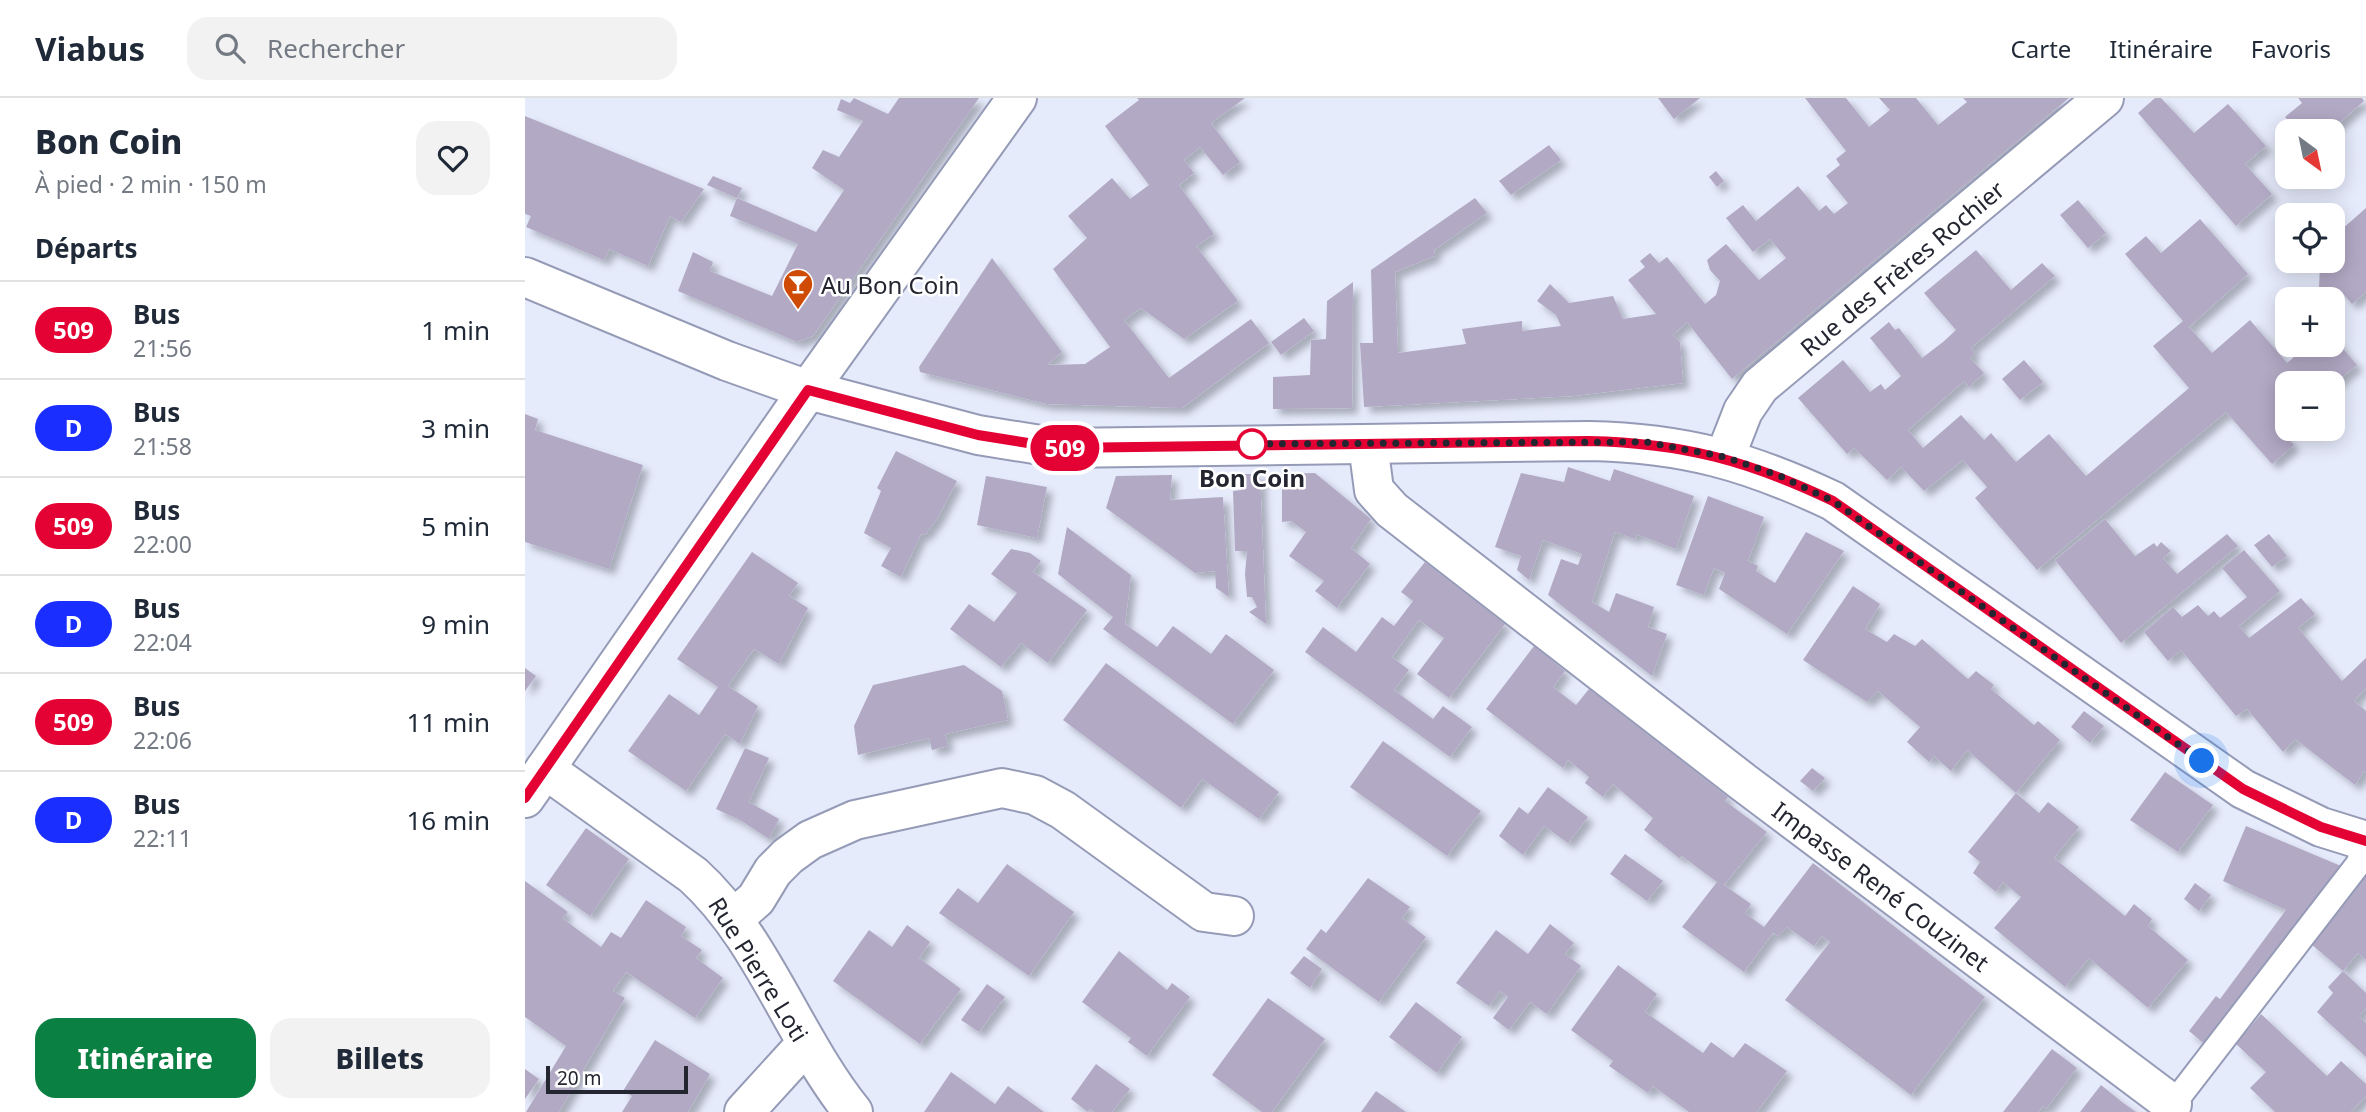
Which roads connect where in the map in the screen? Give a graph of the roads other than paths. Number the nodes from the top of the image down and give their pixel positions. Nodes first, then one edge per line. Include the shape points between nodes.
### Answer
1 (1017, 98) edge
2 (2104, 98) edge
3 (525, 277) edge
4 (808, 390) junction
5 (1368, 444) junction
6 (1725, 457) junction
7 (532, 774) edge
8 (2366, 841) edge
9 (1234, 916) dead end
10 (733, 919) junction
11 (806, 1044) junction
12 (2169, 1108) edge
13 (744, 1112) edge
14 (853, 1112) edge

1 - 4 street
2 - 6 street, Rue des Frères Rochier via 1759,386 1743,411
3 - 4 street
4 - 5 street via 978,435 1059,448
4 - 7 street
5 - 6 street via 1646,442
5 - 12 street, Impasse René Couzinet via 1374,489 1392,510
6 - 8 street via 1833,501 2243,789 2321,827
7 - 10 street, Rue Pierre Loti via 693,875
8 - 12 lane, Impasse René Couzinet via 2359,863
9 - 10 street via 1204,912 1063,810 1035,795 1002,788 855,820 810,839 773,871 756,899
10 - 11 street, Rue Pierre Loti
11 - 13 street
11 - 14 street, Rue Pierre Loti

